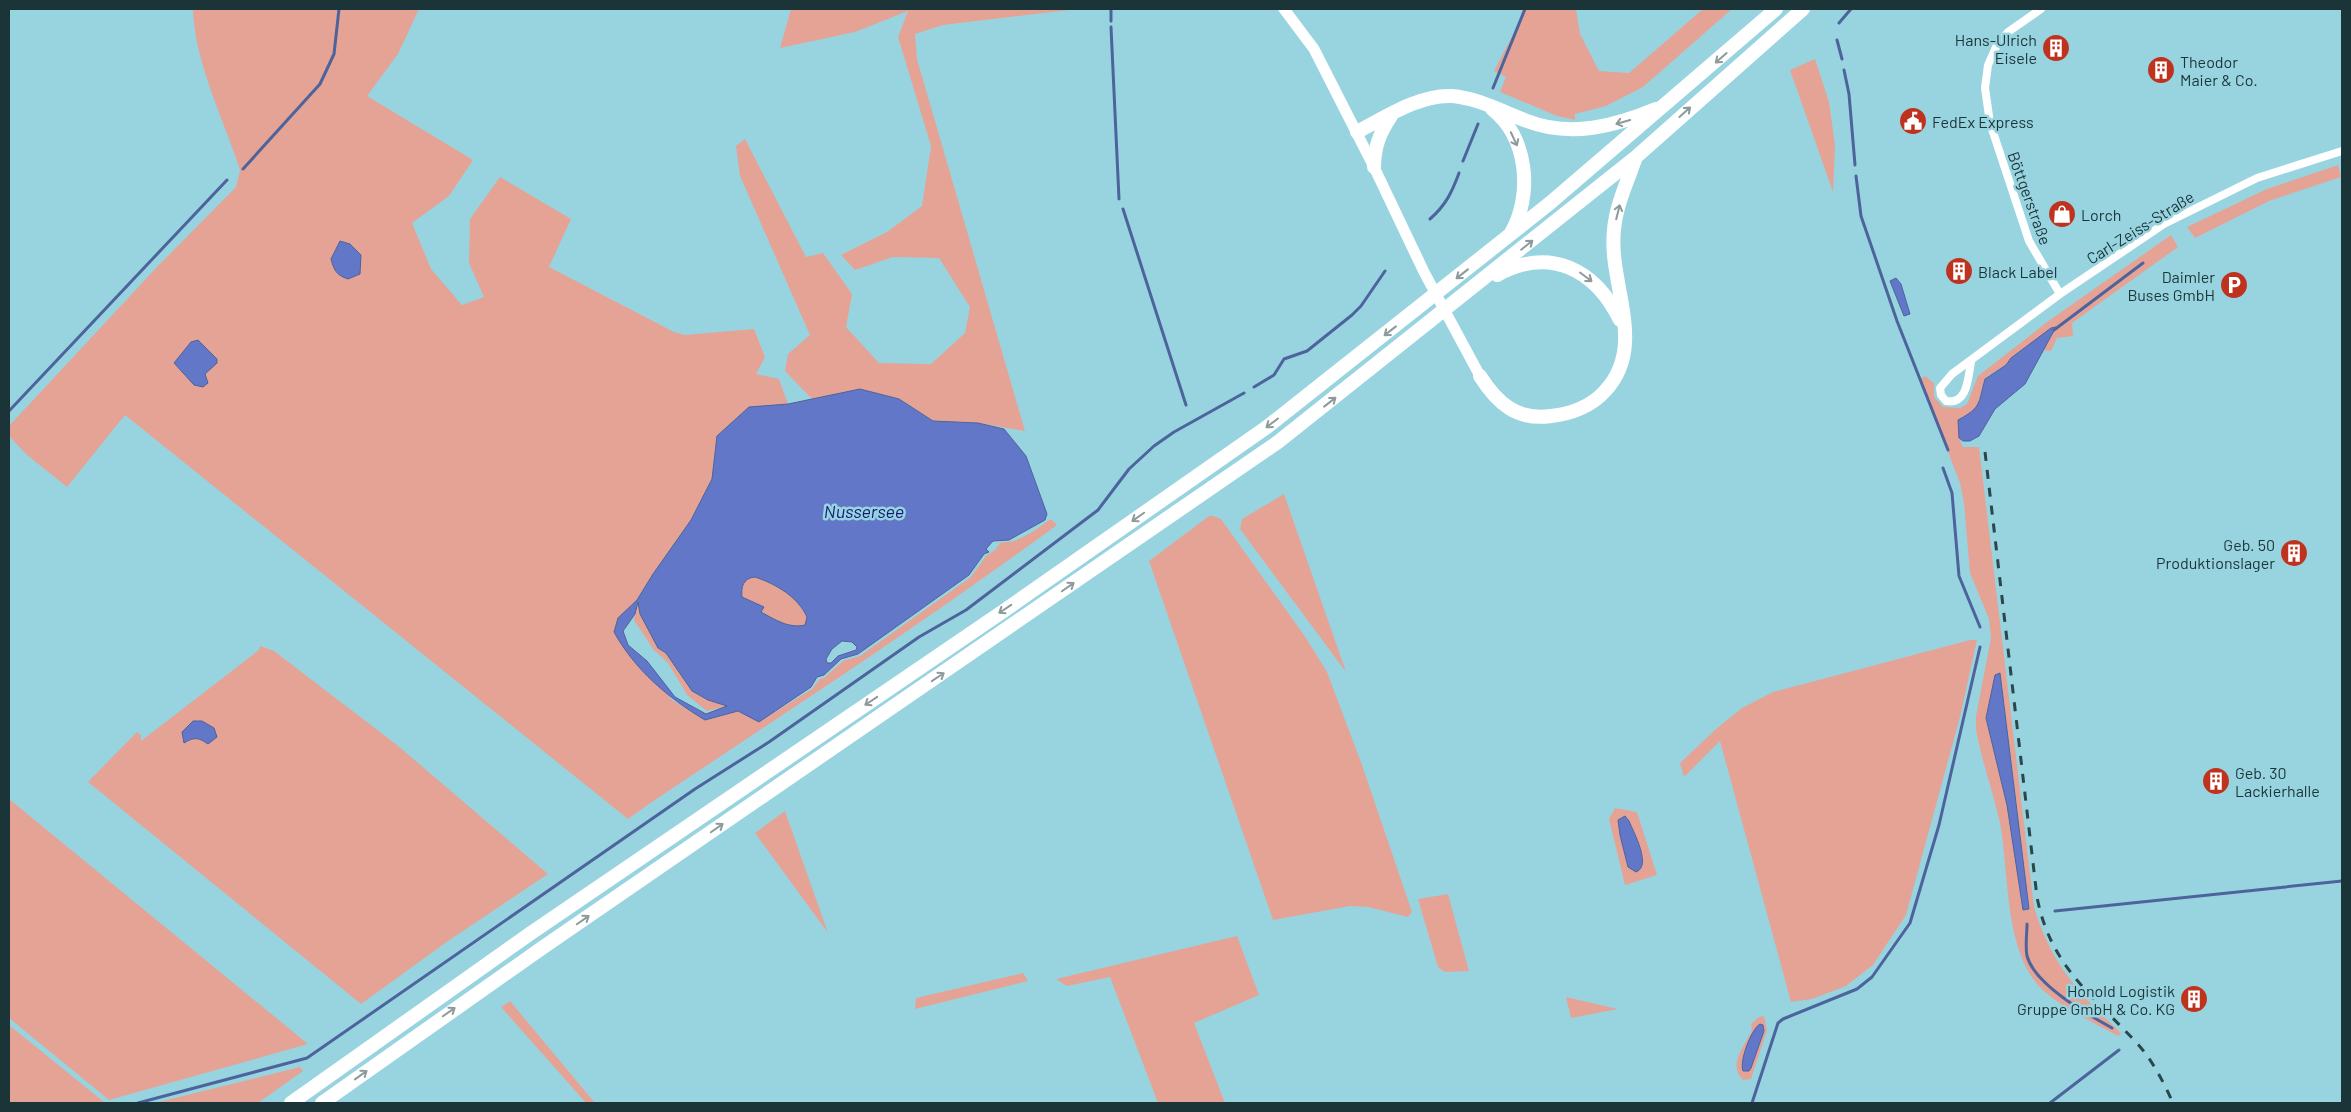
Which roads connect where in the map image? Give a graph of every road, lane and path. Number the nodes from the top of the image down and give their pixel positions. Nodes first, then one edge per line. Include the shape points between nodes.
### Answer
1 (1284, 9) edge
2 (1776, 9) edge
3 (1803, 9) edge
4 (2041, 9) edge
5 (1483, 103) junction
6 (1668, 104) junction
7 (1391, 115) junction
8 (1356, 132) junction
9 (2342, 151) edge
10 (1636, 157) junction
11 (1374, 167) junction
12 (1508, 237) junction
13 (1476, 287) junction
14 (2060, 294) junction
15 (1625, 330) junction
16 (1971, 362) junction
17 (1480, 376) joint
18 (291, 1103) edge
19 (322, 1103) edge

1 - 8 main road via 1314,49
2 -> 6 highway
10 -> 3 highway
4 - 14 street, Böttgerstraße via 2008,32 1996,47 1988,65 1985,88 1990,124 2029,241
6 -> 5 highway via 1628,121 1596,129 1560,129 1530,122
5 - 7 highway via 1451,96 1432,98
5 -> 12 highway via 1499,115 1515,140 1524,173 1524,199 1518,220
6 - 12 highway
7 - 8 highway
7 - 11 highway via 1378,139
8 - 11 main road
9 - 14 street, Carl-Zeiss-Straße via 2257,178 2201,204 2164,224
13 -> 10 highway
15 -> 10 highway via 1614,256 1614,229
11 - 17 main road via 1424,272
12 -> 18 highway via 1267,427 531,933
13 -> 15 highway via 1503,272 1529,263 1574,268 1598,286 1613,305
19 -> 13 highway via 1278,442
14 - 16 street, Carl-Zeiss-Straße
15 - 17 highway via 1623,361 1614,382 1599,399 1578,410 1540,418 1523,414 1505,406
16 - 16 street, Carl-Zeiss-Straße via 1941,386 1941,395 1946,401 1958,401 1962,396

